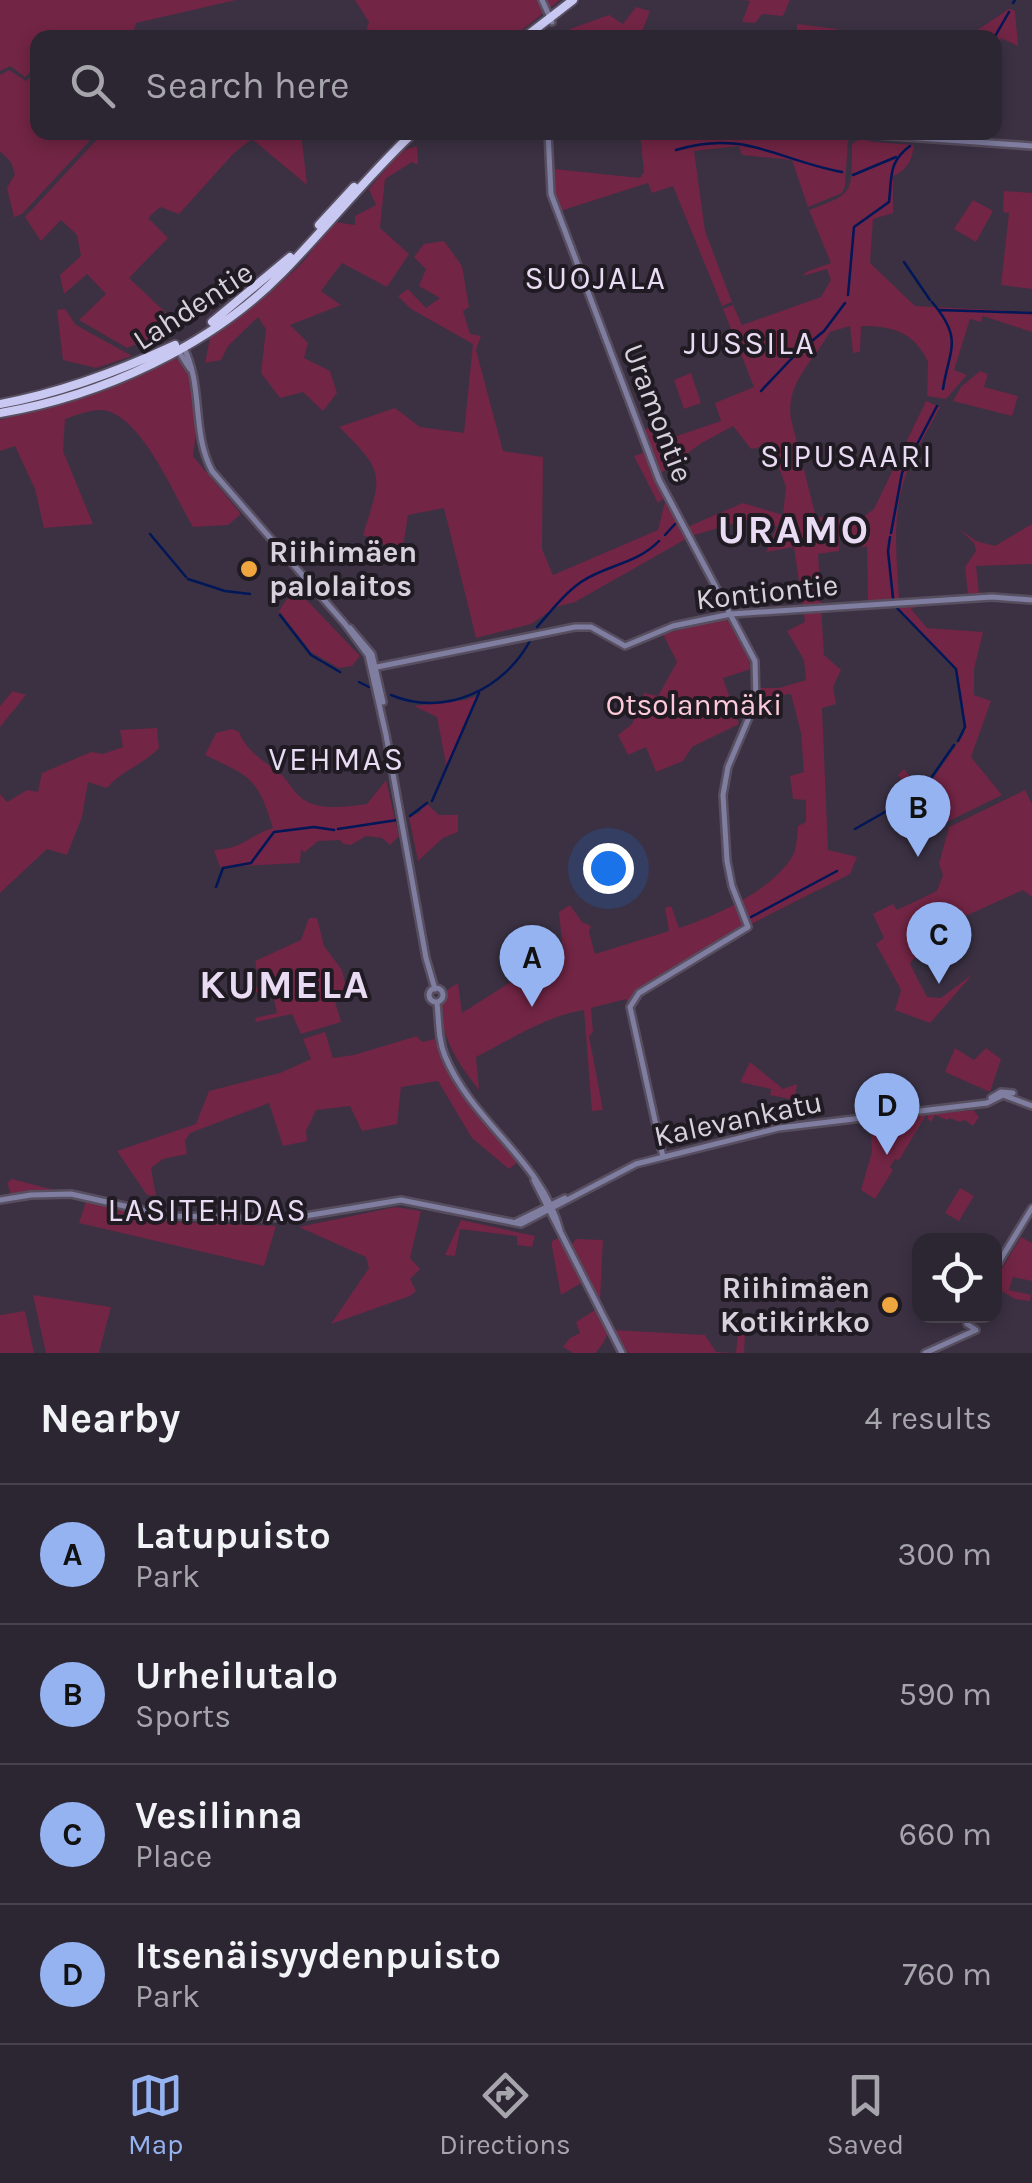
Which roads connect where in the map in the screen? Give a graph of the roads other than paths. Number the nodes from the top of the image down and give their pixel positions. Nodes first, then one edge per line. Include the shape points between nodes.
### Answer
1 (542, 0) edge
2 (576, 0) edge
3 (550, 20) junction
4 (537, 30) edge
5 (404, 140) edge
6 (547, 140) edge
7 (948, 140) edge
8 (1032, 146) edge
9 (179, 346) junction
10 (0, 404) edge
11 (0, 413) edge
12 (1032, 600) edge
13 (731, 614) junction
14 (345, 624) junction
15 (378, 670) junction
16 (386, 734) junction
17 (1032, 1106) edge
18 (663, 1157) junction
19 (0, 1200) edge
20 (550, 1208) junction
21 (1032, 1208) edge
22 (1002, 1257) edge
23 (966, 1323) edge
24 (925, 1352) edge
25 (622, 1353) edge

1 - 3 street
2 - 3 main road
3 - 4 main road
5 - 9 main road, Lahdentie via 265,289
6 - 13 street, Uramontie via 551,194 659,480
7 - 8 street
9 - 10 main road, Lahdentie via 45,395
9 - 11 main road, Lahdentie via 98,386
9 - 14 street via 192,371 200,440 212,471
12 - 13 street, Kontiontie via 992,596
13 - 15 street, Kontiontie via 625,646 581,626
13 - 18 street, Uramontie via 753,656 758,688 723,795 727,862 748,928 631,1003
14 - 15 street via 368,645
14 - 16 street via 368,656
15 - 16 street
16 - 20 street via 426,958 435,988 444,995 436,1003 448,1063 531,1172
17 - 18 street, Kalevankatu via 1003,1093 981,1104 779,1128
18 - 20 street, Kalevankatu via 629,1166
19 - 20 street, Kalevankatu via 71,1194 169,1216 293,1218 401,1200 508,1224
20 - 25 street
21 - 22 street
23 - 24 street via 976,1330

